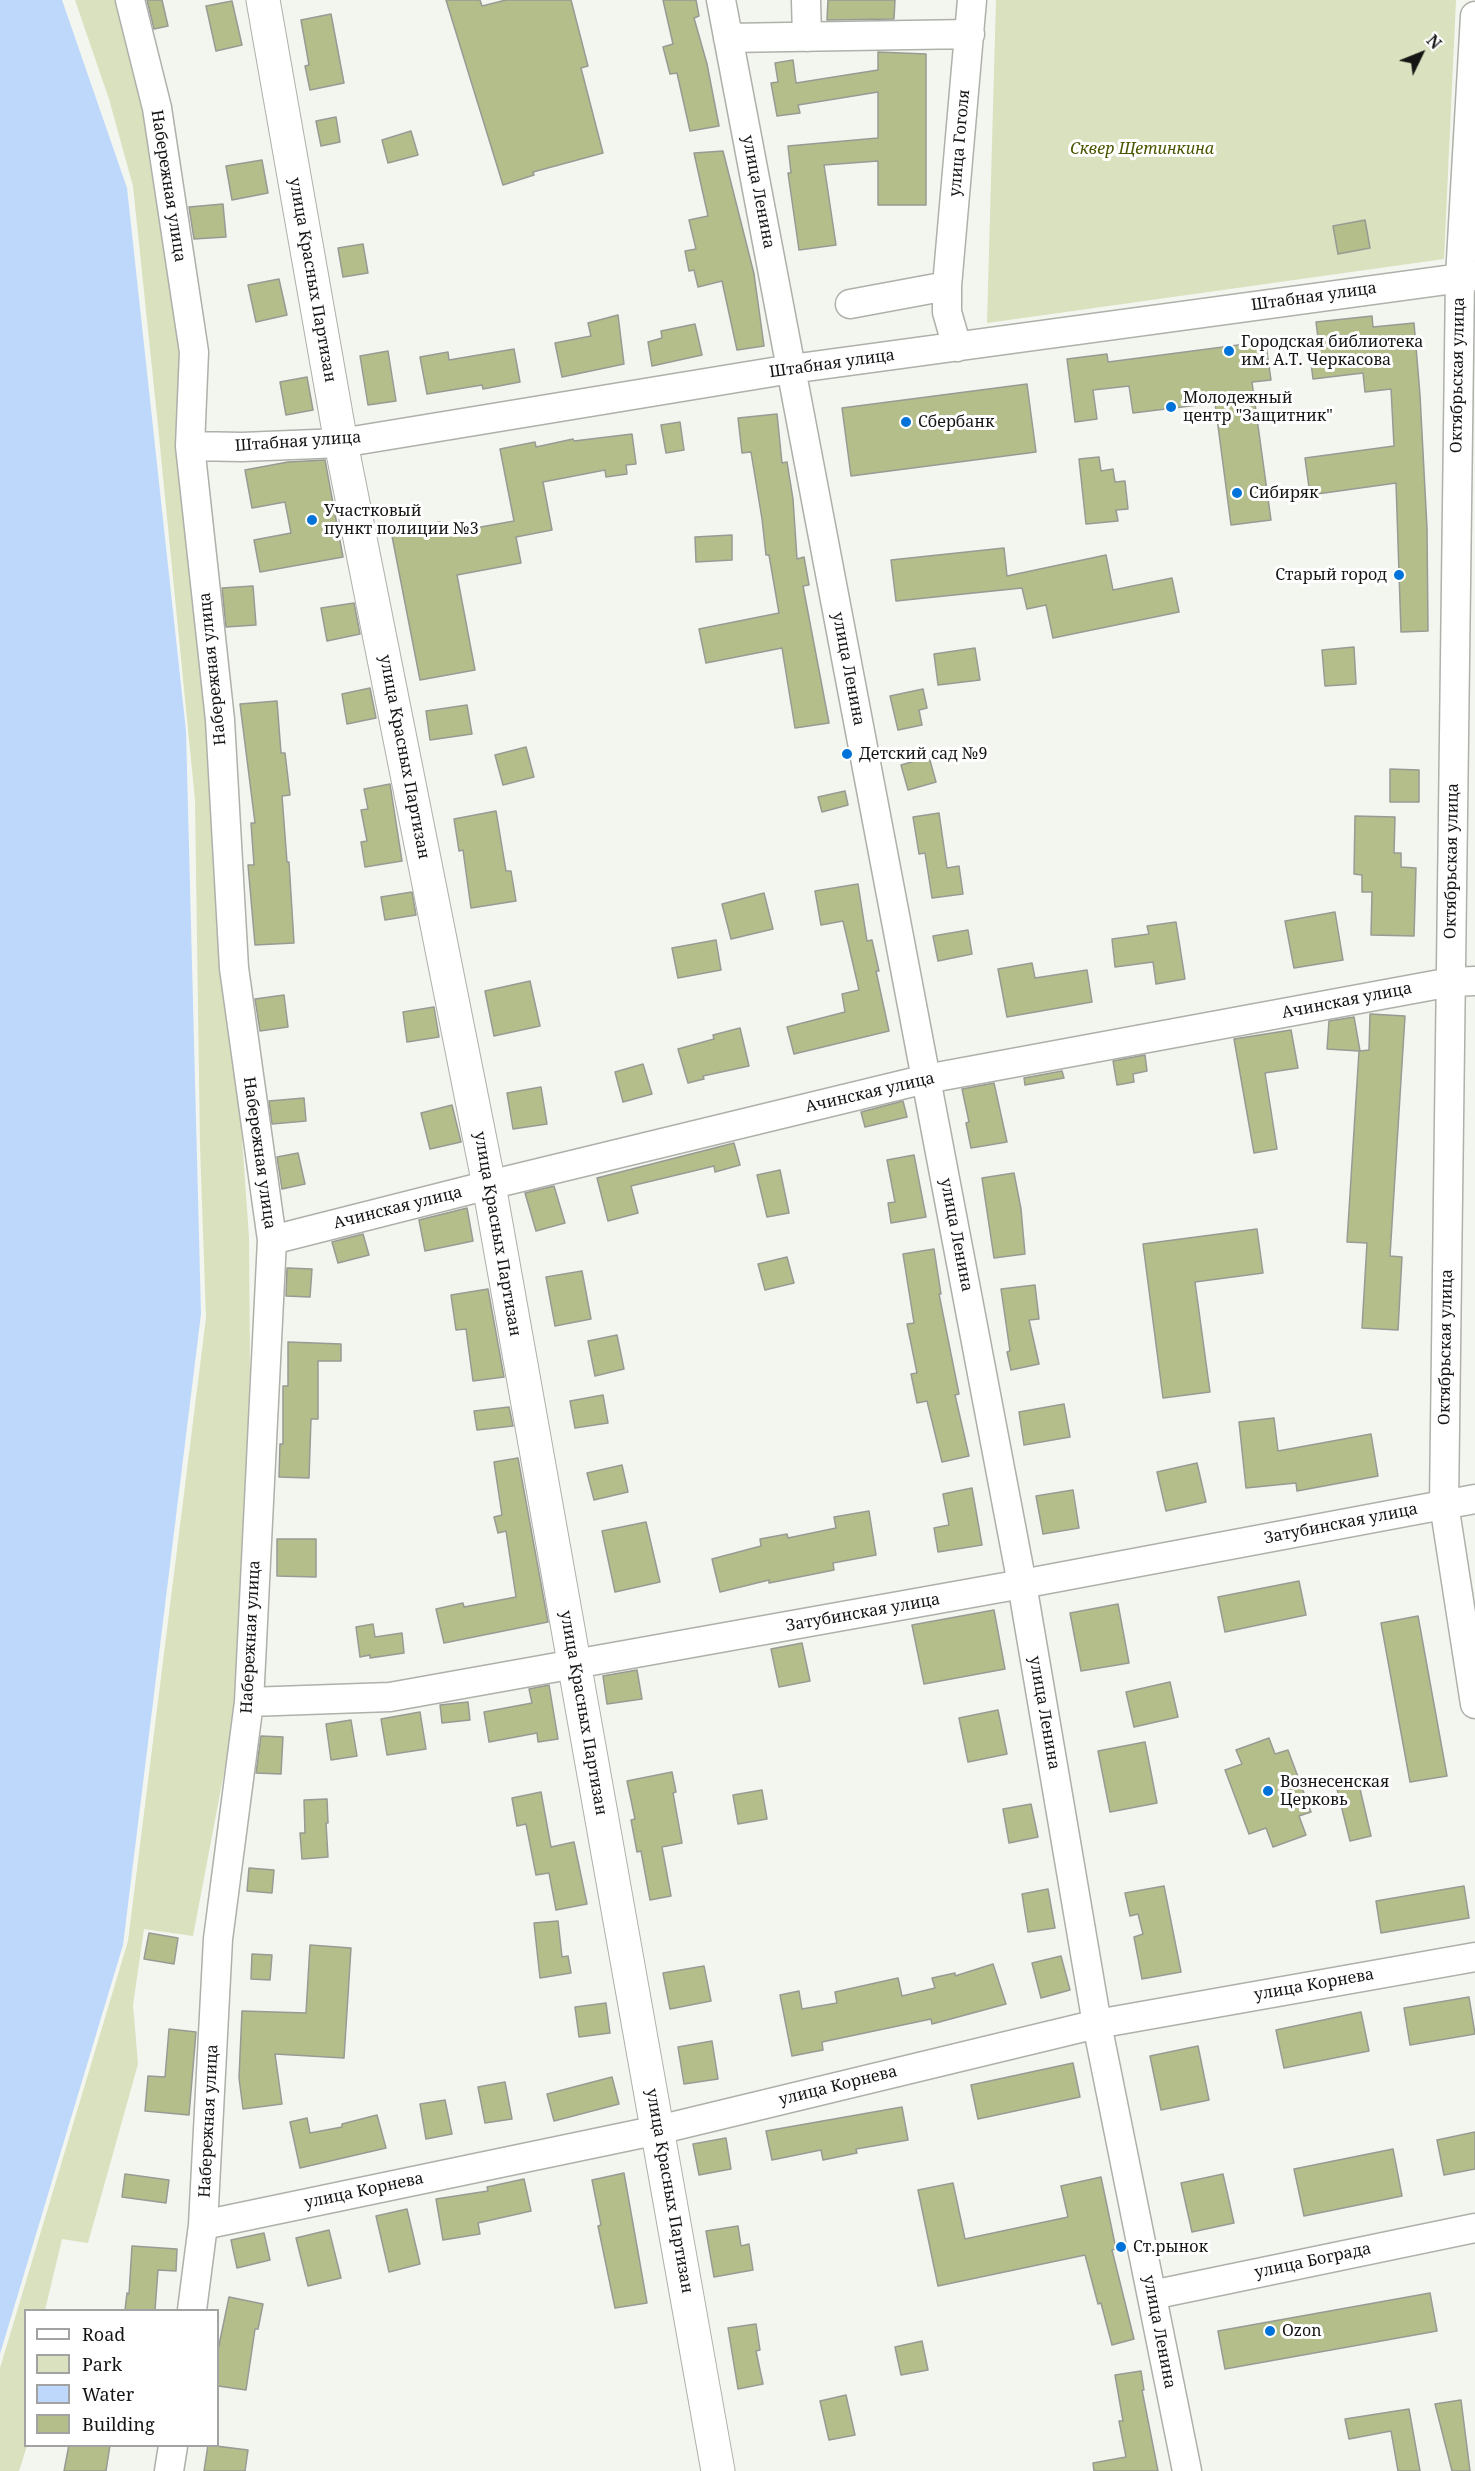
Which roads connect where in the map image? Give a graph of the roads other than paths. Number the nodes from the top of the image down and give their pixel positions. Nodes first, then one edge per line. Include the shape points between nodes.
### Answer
1 (130, 0) edge
2 (263, 0) edge
3 (721, 0) edge
4 (806, 0) edge
5 (972, 0) edge
6 (1475, 16) edge
7 (970, 34) junction
8 (807, 37) junction
9 (728, 38) junction
10 (1467, 277) edge
11 (947, 286) junction
12 (850, 304) dead end
13 (957, 347) junction
14 (791, 369) junction
15 (341, 442) junction
16 (190, 446) junction
17 (1463, 982) edge
18 (926, 1079) junction
19 (489, 1185) junction
20 (272, 1240) junction
21 (1475, 1499) edge
22 (1444, 1504) junction
23 (1022, 1584) junction
24 (574, 1665) junction
25 (249, 1702) junction
26 (1475, 1704) edge
27 (1475, 1957) edge
28 (1097, 2024) junction
29 (658, 2130) junction
30 (203, 2225) junction
31 (1475, 2228) edge
32 (1152, 2295) junction
33 (192, 2309) edge
34 (173, 2447) edge
35 (169, 2471) edge
36 (718, 2471) edge
37 (1186, 2471) edge

1 - 16 street, Набережная улица via 157,108 194,352
2 - 15 main road, улица Красных Партизан
3 - 9 street, улица Ленина
4 - 8 street
5 - 7 street, улица Гоголя
6 - 10 street, Октябрьская улица
7 - 8 street
7 - 11 street, улица Гоголя
8 - 9 street
9 - 14 street, улица Ленина
10 - 13 street, Штабная улица
10 - 17 street, Октябрьская улица
11 - 12 street
11 - 13 street, улица Гоголя via 946,312
13 - 14 street, Штабная улица
14 - 15 street, Штабная улица
14 - 18 street, улица Ленина
15 - 16 street, Штабная улица
15 - 19 main road, улица Красных Партизан
16 - 20 street, Набережная улица via 220,720 234,968
17 - 18 street, Ачинская улица
17 - 22 street, Октябрьская улица
18 - 19 street, Ачинская улица
18 - 23 street, улица Ленина
19 - 20 street, Ачинская улица
19 - 24 main road, улица Красных Партизан
20 - 25 street, Набережная улица
21 - 22 street, Затубинская улица
22 - 23 street, Затубинская улица
22 - 26 street, Октябрьская улица
23 - 24 street, Затубинская улица
23 - 28 street, улица Ленина
24 - 25 street, Затубинская улица via 390,1697
24 - 29 main road, улица Красных Партизан
25 - 30 street, Набережная улица via 218,1939
27 - 28 street, улица Корнева
28 - 29 street, улица Корнева
28 - 32 street, улица Ленина
29 - 30 street, улица Корнева
29 - 36 main road, улица Красных Партизан
30 - 33 street, Набережная улица
31 - 32 street, улица Бограда
32 - 37 street, улица Ленина
34 - 35 street

